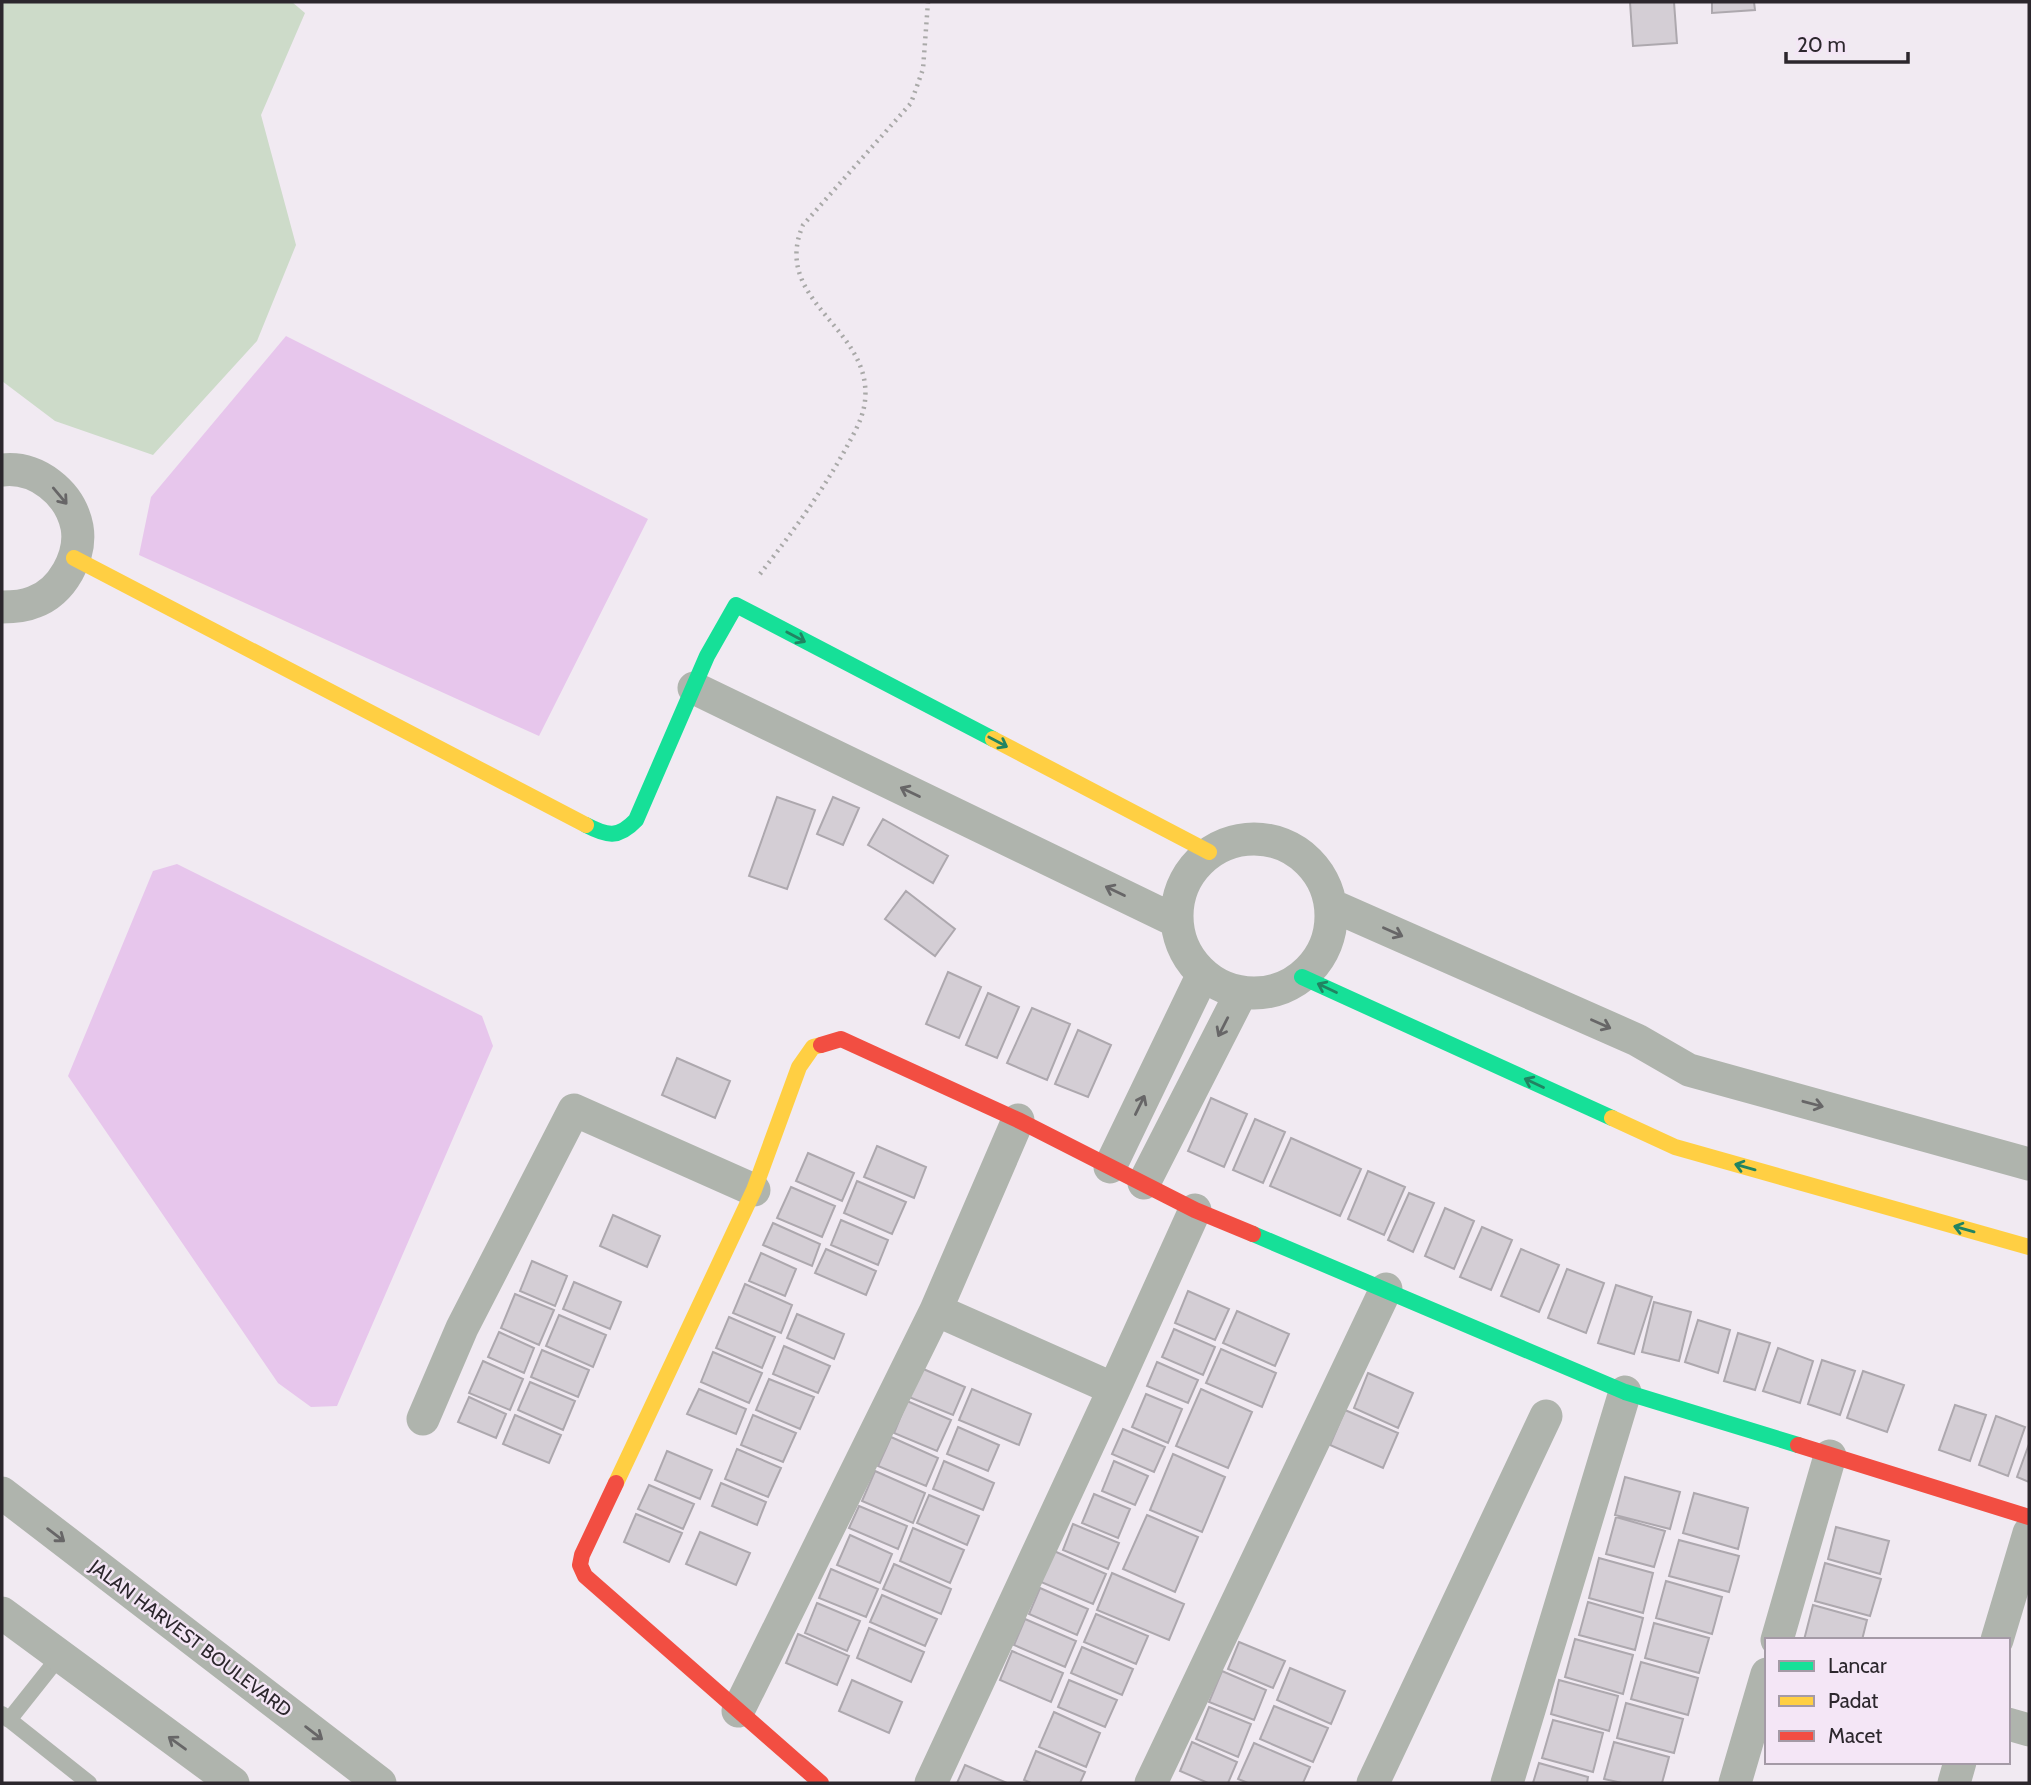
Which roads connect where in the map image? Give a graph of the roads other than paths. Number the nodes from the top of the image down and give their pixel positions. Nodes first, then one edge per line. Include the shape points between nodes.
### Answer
1 (2, 470) edge
2 (74, 558) junction
3 (2, 607) edge
4 (694, 688) junction
5 (1209, 852) junction
6 (1331, 905) junction
7 (1176, 921) junction
8 (1203, 974) junction
9 (1302, 977) junction
10 (1241, 993) junction
11 (1018, 1120) junction
12 (2029, 1164) edge
13 (1110, 1167) junction
14 (1144, 1183) junction
15 (754, 1190) junction
16 (1195, 1210) junction
17 (2029, 1247) edge
18 (1386, 1289) junction
19 (936, 1310) junction
20 (1114, 1390) junction
21 (1625, 1392) junction
22 (1546, 1416) dead end
23 (423, 1419) dead end
24 (1830, 1456) junction
25 (2, 1493) edge
26 (2029, 1517) edge
27 (2029, 1533) edge
28 (2, 1613) edge
29 (1778, 1638) edge
30 (1998, 1638) edge
31 (59, 1657) junction
32 (1765, 1681) edge
33 (738, 1711) junction
34 (5, 1717) edge
35 (2010, 1725) edge
36 (2029, 1730) edge
37 (1959, 1764) edge
38 (89, 1783) edge
39 (233, 1783) edge
40 (380, 1783) edge
41 (821, 1783) edge
42 (931, 1783) edge
43 (1151, 1783) edge
44 (1373, 1783) edge
45 (1507, 1783) edge
46 (1735, 1783) edge
47 (1954, 1783) edge

1 -> 2 street via 43,478 66,500 77,528
2 - 3 street via 60,585 34,602
2 - 4 street via 604,834 617,835 636,820
4 -> 5 street via 736,605
7 -> 4 street
5 - 6 street via 1245,838 1284,844 1315,868
5 - 7 street via 1184,882
6 - 9 street via 1326,945
6 -> 12 street via 1637,1040 1689,1070
7 - 8 street via 1184,951
8 - 10 street
13 -> 8 street
9 - 10 street via 1273,991
17 -> 9 street via 1675,1147
10 -> 14 street
11 - 13 street
11 - 15 street via 841,1039 822,1043 813,1047 799,1067
11 - 19 street
13 - 14 street
14 - 16 street
15 - 23 street via 574,1110 462,1328
15 - 33 street via 580,1565 585,1576
16 - 18 street
16 - 20 street
18 - 21 street
18 - 43 street
19 - 20 street
19 - 33 street
20 - 42 street
21 - 24 street
21 - 45 street
22 - 44 street
24 - 26 street
24 - 29 street
25 -> 40 street, JALAN HARVEST BOULEVARD
27 - 30 street
28 - 31 street
31 - 34 lane
39 -> 31 street
32 - 46 street
33 - 41 street
34 - 38 lane
35 - 36 street
37 - 47 street

